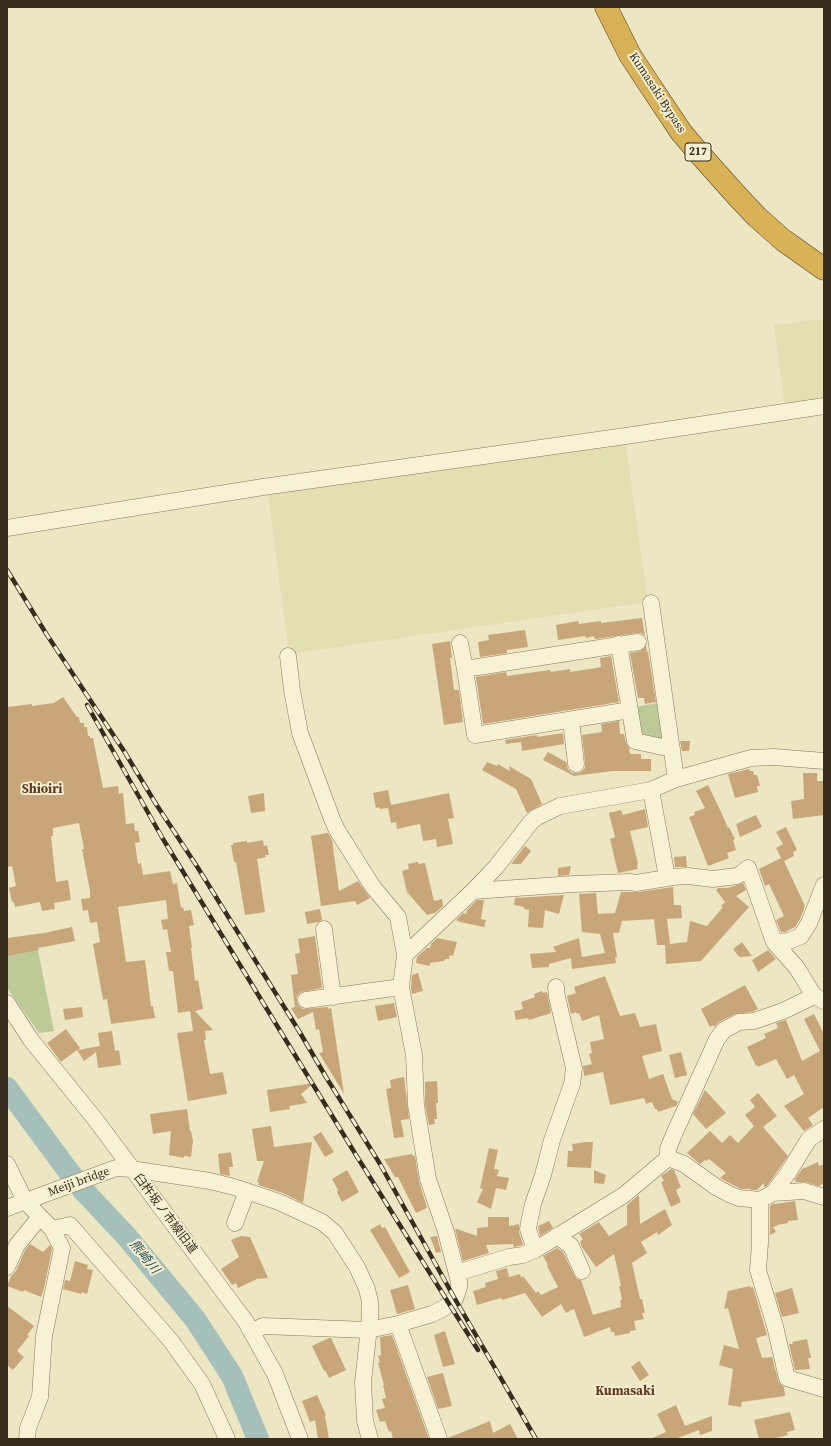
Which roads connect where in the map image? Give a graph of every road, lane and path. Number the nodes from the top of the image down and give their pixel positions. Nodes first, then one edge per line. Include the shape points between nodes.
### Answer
1 (606, 7) edge
2 (824, 269) edge
3 (824, 406) edge
4 (7, 528) edge
5 (651, 603) dead end
6 (638, 642) dead end
7 (460, 643) dead end
8 (619, 644) junction
9 (288, 656) dead end
10 (465, 669) junction
11 (630, 710) junction
12 (571, 720) junction
13 (672, 749) junction
14 (824, 761) edge
15 (576, 764) dead end
16 (676, 779) junction
17 (651, 790) junction
18 (667, 877) junction
19 (824, 885) edge
20 (474, 891) junction
21 (324, 929) dead end
22 (774, 942) junction
23 (406, 955) junction
24 (401, 987) junction
25 (556, 987) dead end
26 (333, 996) junction
27 (819, 999) edge
28 (306, 1000) dead end
29 (7, 1003) edge
30 (824, 1129) edge
31 (668, 1158) junction
32 (7, 1164) edge
33 (124, 1169) junction
34 (246, 1194) junction
35 (766, 1196) junction
36 (824, 1197) edge
37 (25, 1201) junction
38 (7, 1208) edge
39 (40, 1216) junction
40 (235, 1223) dead end
41 (52, 1229) junction
42 (557, 1236) junction
43 (535, 1250) junction
44 (7, 1267) edge
45 (582, 1271) dead end
46 (457, 1273) junction
47 (398, 1324) junction
48 (368, 1330) junction
49 (252, 1332) junction
50 (824, 1389) edge
51 (28, 1434) edge
52 (15, 1439) edge
53 (227, 1439) edge
54 (300, 1439) edge
55 (370, 1439) edge
56 (440, 1439) edge

1 - 2 highway, Kumasaki Bypass / 217 via 630,55 663,107 693,147 758,217 783,240
3 - 4 street via 263,487
5 - 13 street
6 - 8 street
7 - 10 street
8 - 10 street
8 - 11 street
9 - 23 street via 300,733 332,819 372,887 398,917
10 - 12 street via 475,735
11 - 12 street
11 - 13 street via 635,741
12 - 15 street
13 - 16 street
14 - 16 street via 774,756 751,758
16 - 17 street
17 - 18 street
17 - 20 street via 560,806 537,817
18 - 20 street via 636,883
18 - 22 street via 713,879 737,876 748,868
19 - 22 street via 801,936 789,941
20 - 23 street
21 - 26 street
22 - 27 street
23 - 24 street
24 - 26 street
24 - 46 street via 414,1055 416,1105 428,1179
25 - 43 street via 574,1068 572,1084 552,1140 529,1222 528,1229
26 - 28 street
27 - 31 street via 754,1021 739,1022 724,1030 717,1039 675,1132 668,1149
29 - 33 street, 臼杵坂ノ市線旧道 via 31,1040 95,1120
30 - 35 street via 809,1139 788,1173
31 - 35 street via 684,1164 716,1188 731,1195 739,1198
31 - 42 street via 624,1195
32 - 37 street
33 - 34 street via 210,1181
33 - 37 street, Meiji bridge
33 - 49 street, 臼杵坂ノ市線旧道
34 - 40 street
34 - 48 street via 279,1202 312,1216 335,1233 357,1267 367,1289 370,1302
35 - 36 street via 804,1191
35 - 50 street via 758,1270 787,1378
37 - 38 street, Meiji bridge
37 - 39 street
39 - 41 street
39 - 44 street via 17,1245
41 - 51 street via 62,1248 44,1336 40,1397
41 - 53 street via 70,1225 171,1341 202,1384
42 - 43 street
42 - 45 street via 570,1246
43 - 46 street
46 - 47 street via 459,1282 455,1299 432,1314
47 - 48 street
47 - 56 street
48 - 49 street via 263,1326
48 - 55 street via 363,1382 365,1421
49 - 54 street, 臼杵坂ノ市線旧道 via 275,1374
51 - 52 street

